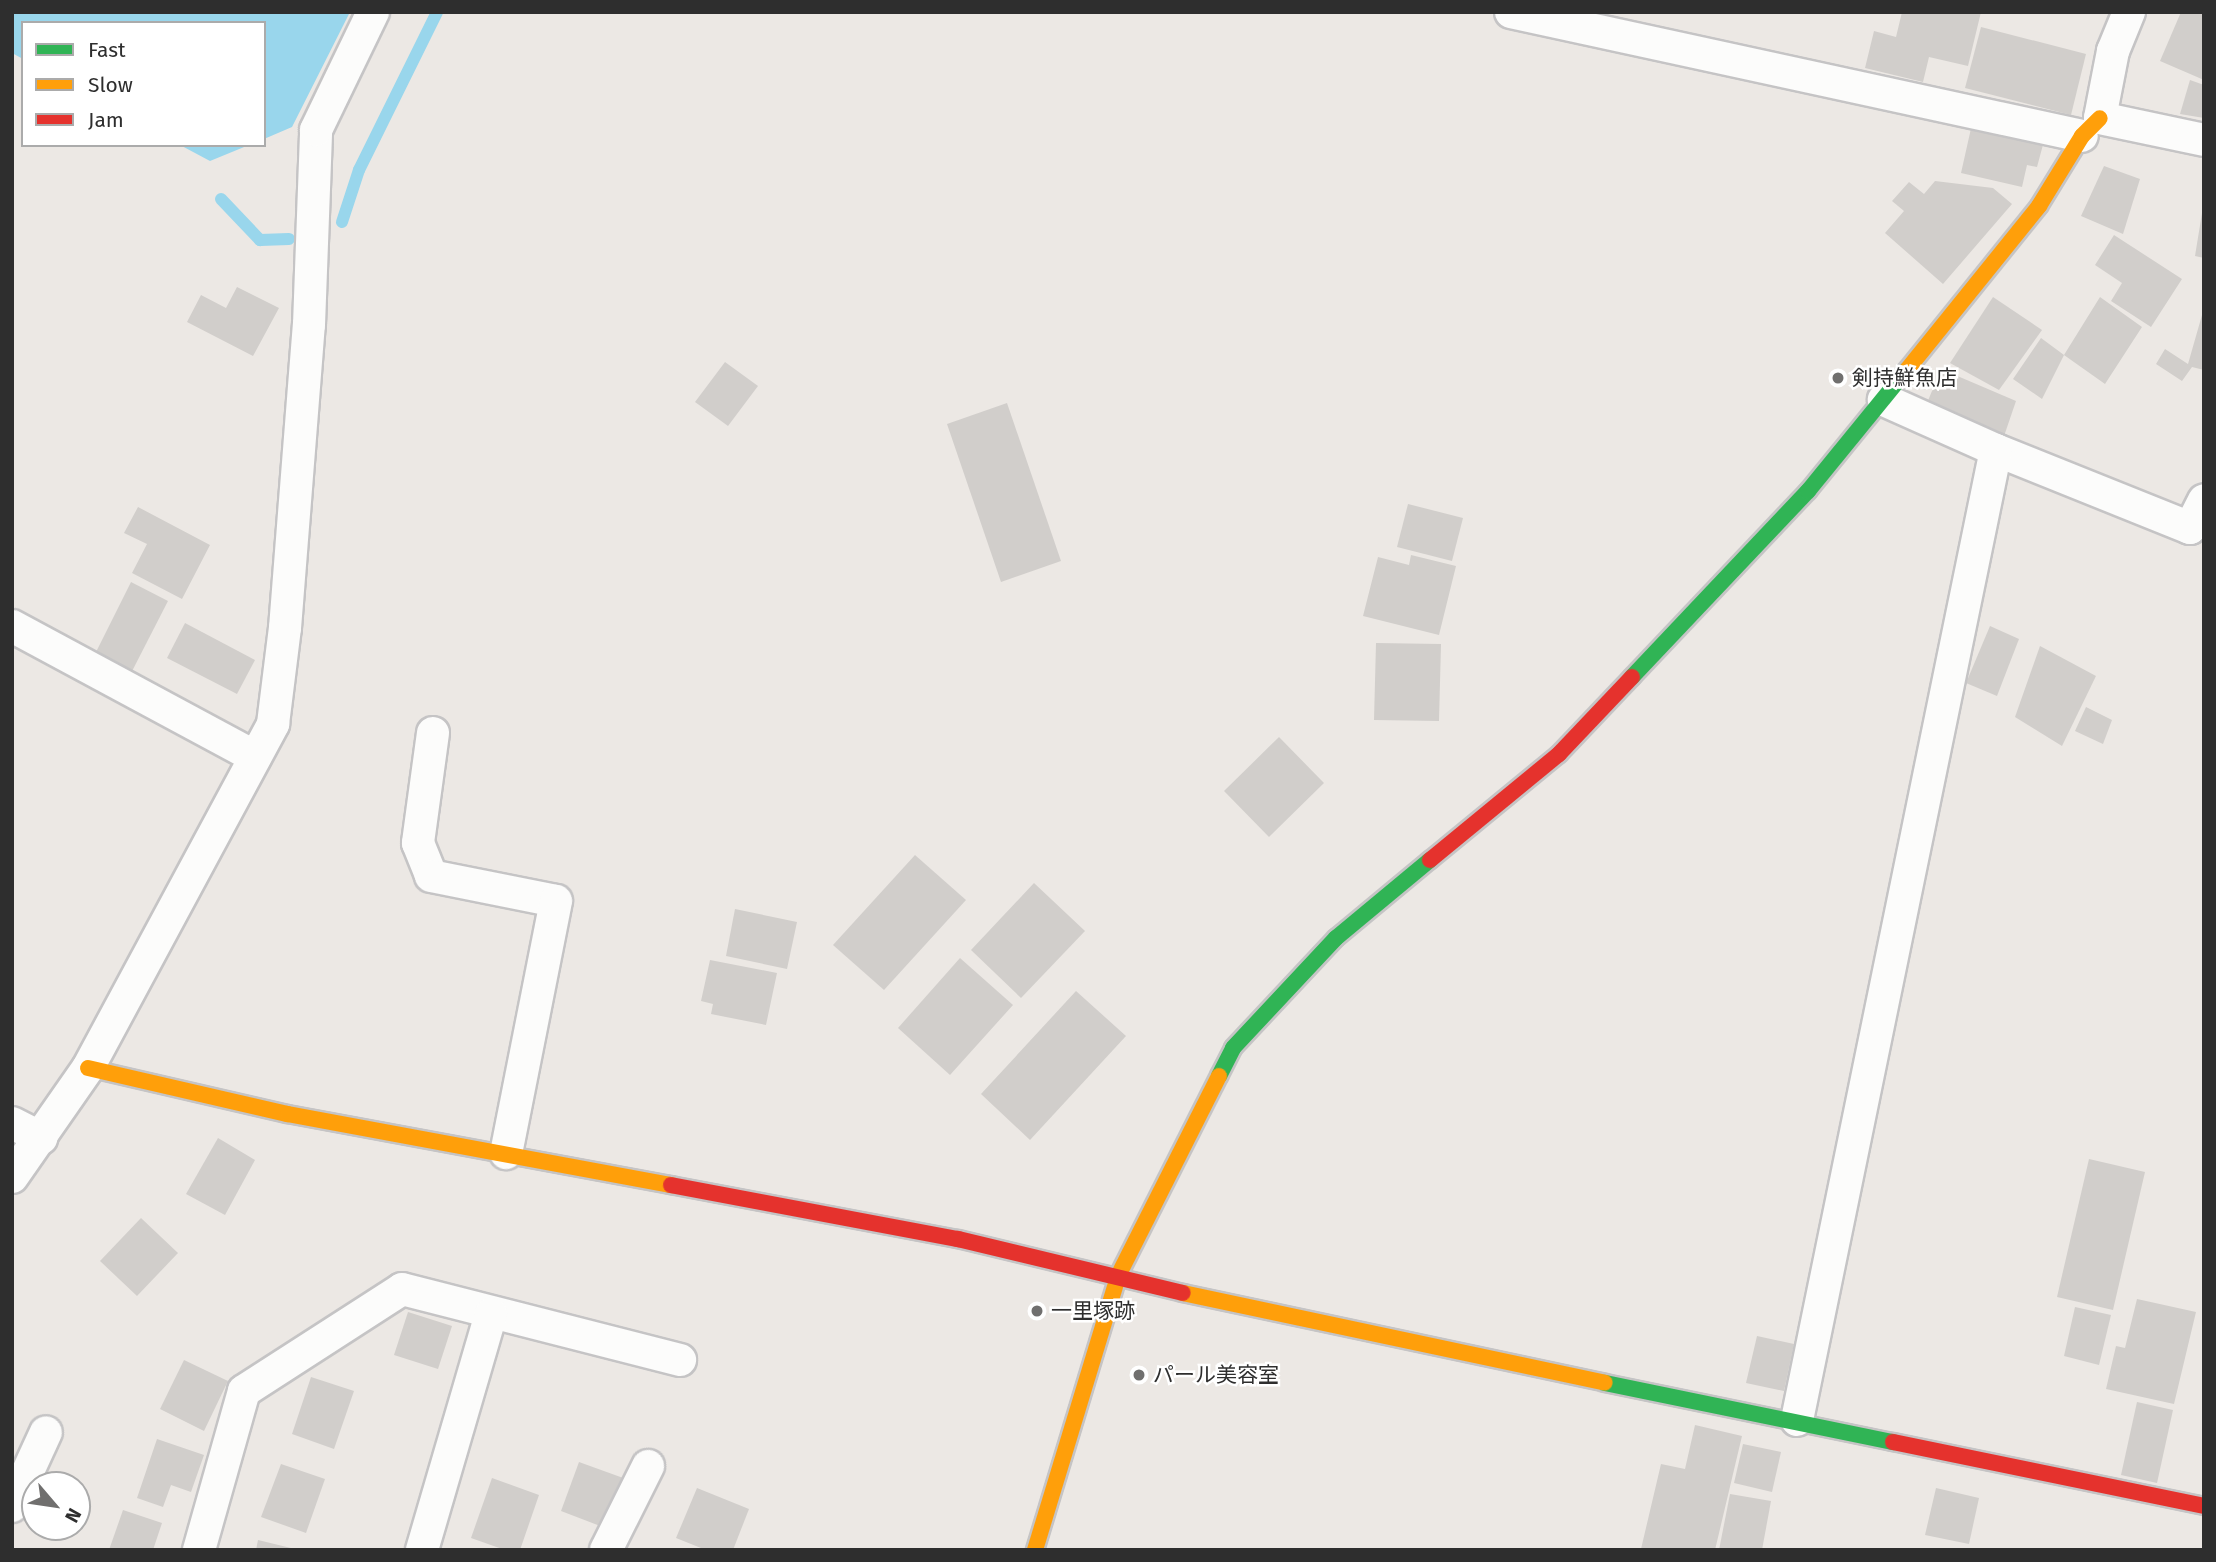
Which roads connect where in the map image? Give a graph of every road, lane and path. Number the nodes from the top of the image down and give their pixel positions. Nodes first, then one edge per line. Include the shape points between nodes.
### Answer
1 (373, 12) edge
2 (1511, 12) edge
3 (2129, 12) edge
4 (2091, 127) junction
5 (2204, 140) edge
6 (1884, 400) junction
7 (1996, 450) junction
8 (2204, 500) edge
9 (12, 626) edge
10 (433, 733) dead end
11 (255, 757) junction
12 (88, 1068) junction
13 (12, 1123) edge
14 (41, 1138) junction
15 (506, 1153) junction
16 (12, 1177) edge
17 (1118, 1276) junction
18 (491, 1314) junction
19 (680, 1360) dead end
20 (1797, 1420) junction
21 (46, 1432) dead end
22 (648, 1466) dead end
23 (12, 1506) edge
24 (2204, 1506) edge
25 (199, 1550) edge
26 (422, 1550) edge
27 (606, 1550) edge
28 (1035, 1550) edge

1 - 11 street via 316,130 309,325 285,628 272,724
2 - 4 street
3 - 4 street
4 - 5 street
4 - 6 street via 2039,206
6 - 7 street
6 - 17 street via 1808,491 1559,754 1336,938 1233,1048
7 - 8 street via 2190,528
7 - 20 street
9 - 11 street
10 - 15 street via 418,843 431,876 556,901
11 - 12 street
12 - 14 street
12 - 15 street via 288,1114
13 - 14 street
14 - 16 street
15 - 17 street via 958,1238
17 - 20 street via 1306,1322
17 - 28 street
18 - 19 street
18 - 25 street via 402,1289 244,1391
18 - 26 street
20 - 24 street
21 - 23 street
22 - 27 street

